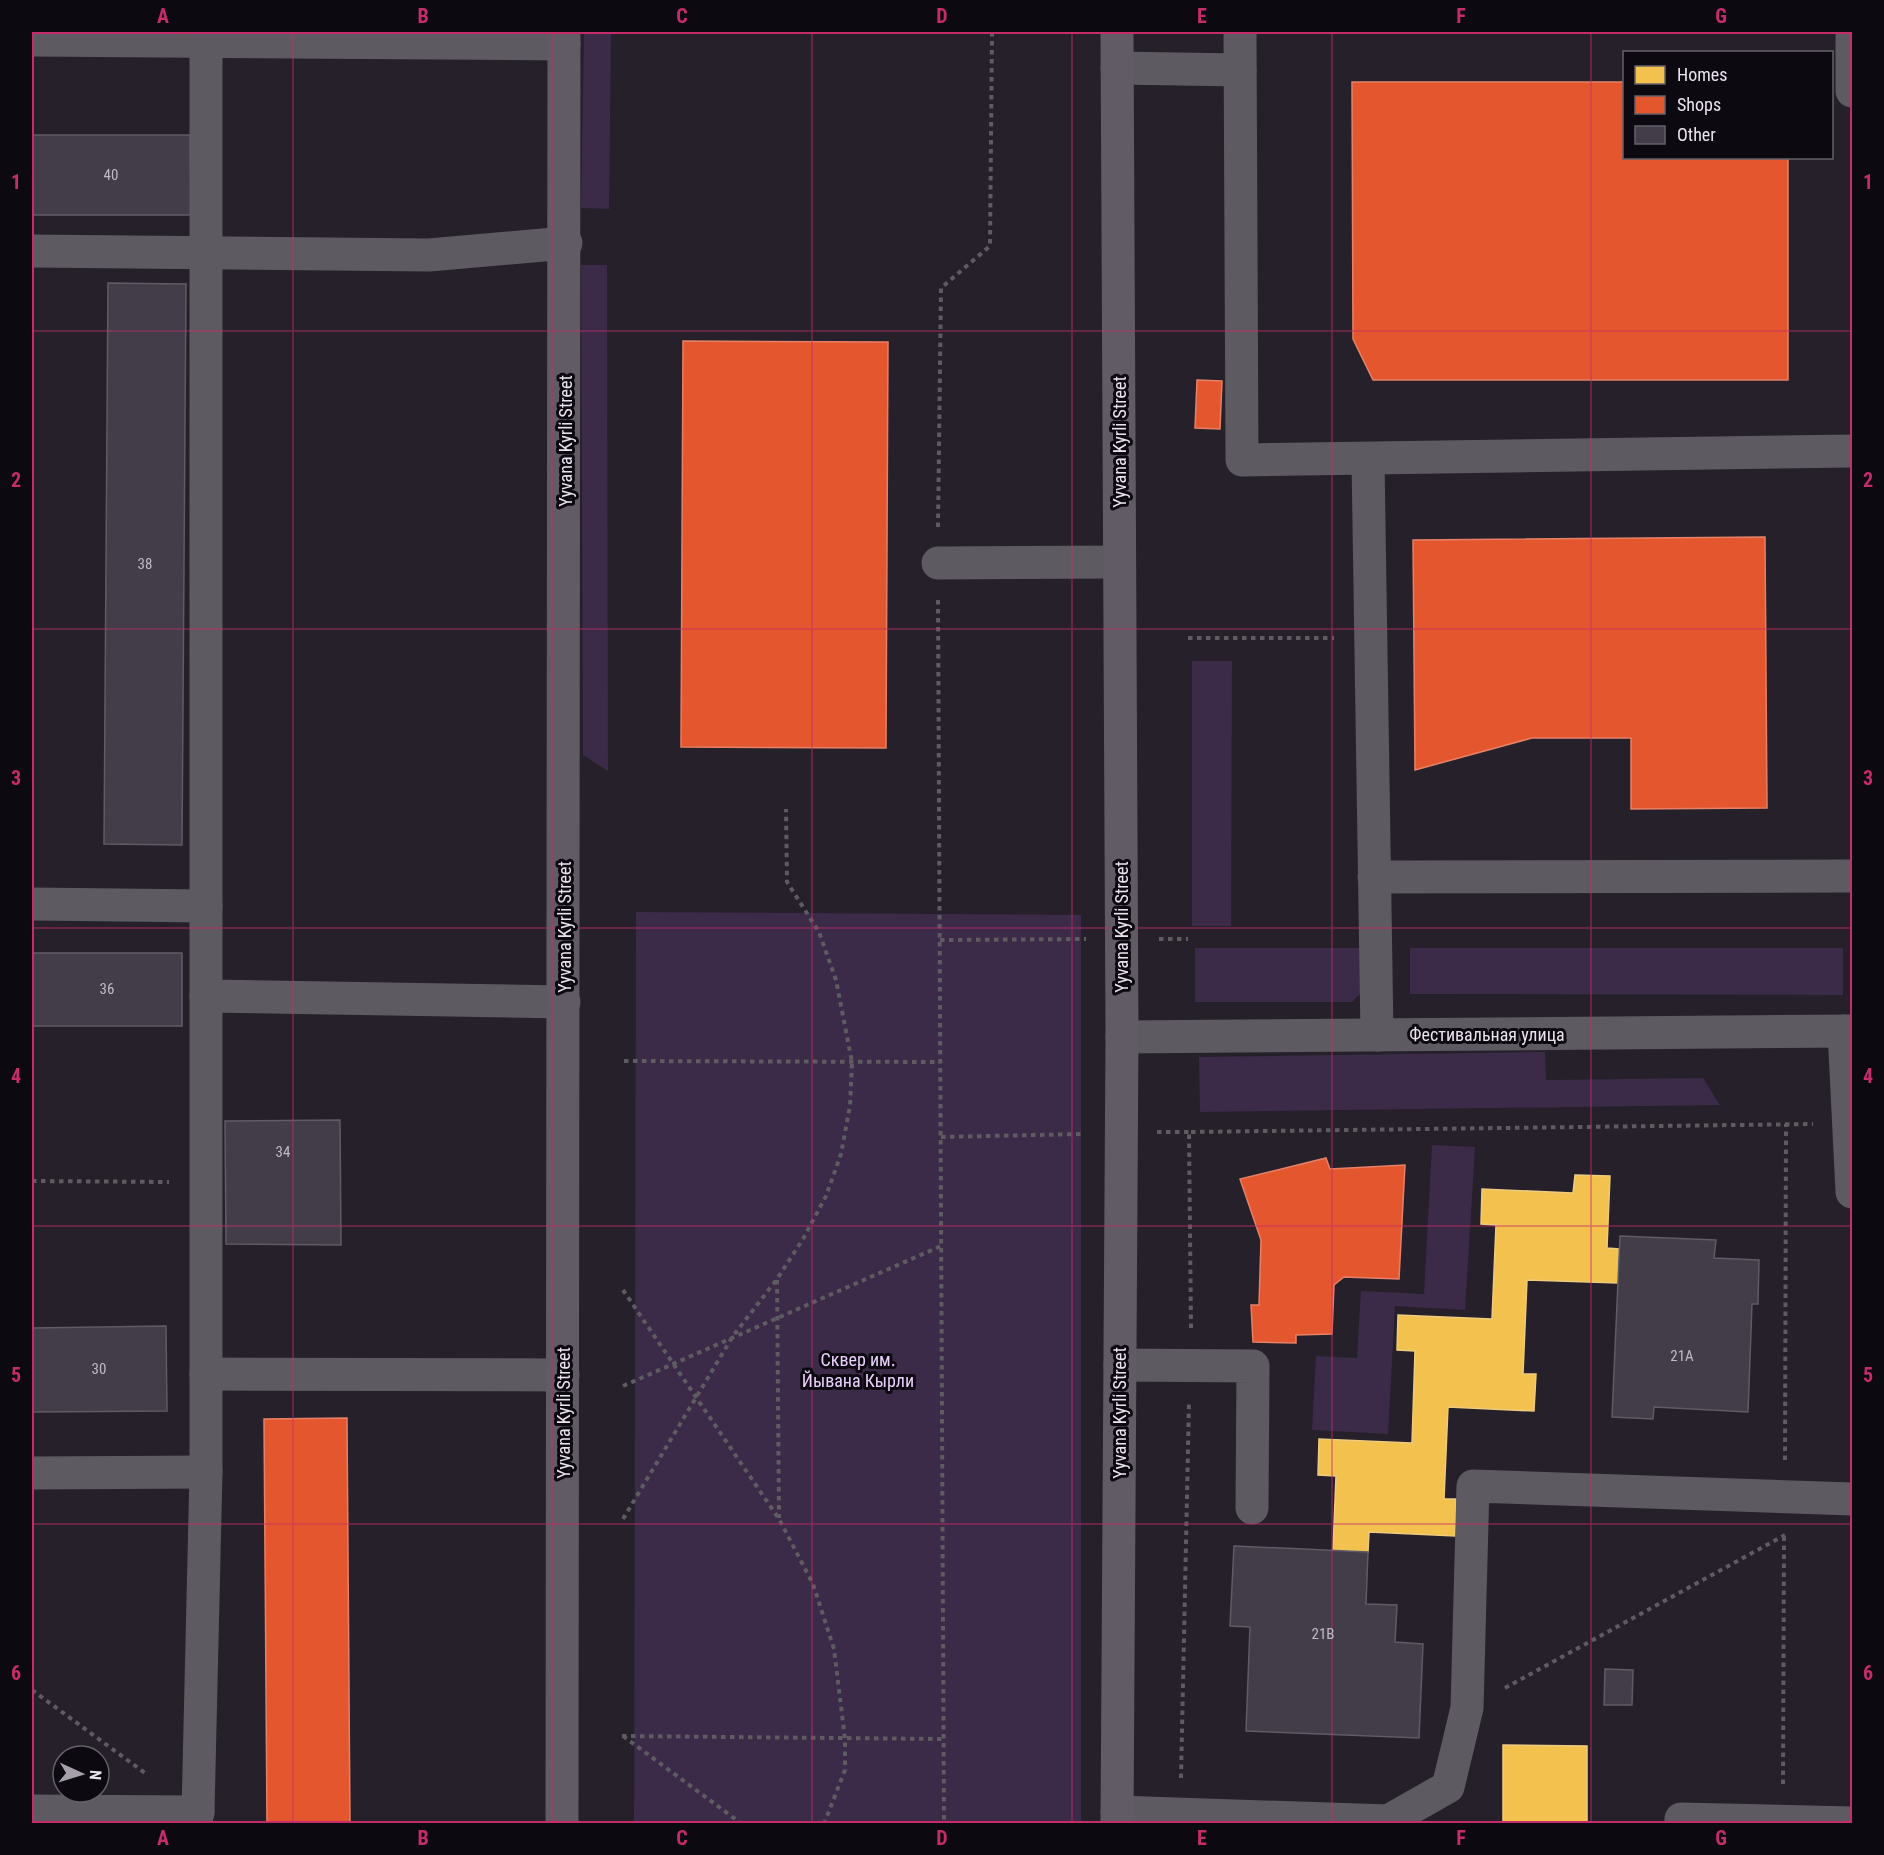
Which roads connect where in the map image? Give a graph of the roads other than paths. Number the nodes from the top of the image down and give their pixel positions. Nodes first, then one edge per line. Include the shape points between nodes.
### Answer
1 (1117, 32) edge
2 (1240, 32) edge
3 (1852, 32) edge
4 (564, 38) edge
5 (32, 40) edge
6 (206, 42) junction
7 (1117, 68) junction
8 (1240, 70) junction
9 (1852, 91) edge
10 (566, 243) junction
11 (32, 251) edge
12 (205, 253) junction
13 (1852, 451) edge
14 (1368, 459) junction
15 (1119, 562) junction
16 (938, 563) road end
17 (1852, 876) edge
18 (1374, 877) junction
19 (32, 904) edge
20 (206, 906) junction
21 (206, 996) junction
22 (564, 1002) junction
23 (1848, 1031) edge
24 (1377, 1035) junction
25 (1122, 1037) junction
26 (1852, 1192) edge
27 (1120, 1365) junction
28 (206, 1374) junction
29 (563, 1375) junction
30 (206, 1472) junction
31 (32, 1473) edge
32 (1841, 1499) edge
33 (1252, 1508) dead end
34 (32, 1812) edge
35 (196, 1818) edge
36 (1117, 1818) edge
37 (1388, 1822) edge
38 (1852, 1823) edge
39 (562, 1824) edge
40 (1681, 1824) edge

1 - 7 main road, Yyvana Kyrli Street
2 - 8 street
3 - 9 street
4 - 6 street
4 - 10 main road, Yyvana Kyrli Street
5 - 6 street
6 - 12 street
7 - 8 street
7 - 15 main road, Yyvana Kyrli Street
8 - 14 street via 1242,460
10 - 12 street via 429,255
10 - 22 main road, Yyvana Kyrli Street
11 - 12 street
12 - 20 street
13 - 14 street
14 - 18 street
15 - 16 street
15 - 25 main road, Yyvana Kyrli Street
17 - 18 street
18 - 24 street
19 - 20 street
20 - 21 street
21 - 22 street
21 - 28 street
22 - 29 main road, Yyvana Kyrli Street
23 - 24 street, Фестивальная улица
23 - 26 street
24 - 25 street, Фестивальная улица
25 - 27 main road, Yyvana Kyrli Street
27 - 33 street via 1253,1366
27 - 36 main road, Yyvana Kyrli Street
28 - 29 street
28 - 30 street
29 - 39 main road, Yyvana Kyrli Street
30 - 31 street
30 - 35 street
32 - 37 street via 1473,1486 1467,1708 1448,1787
34 - 35 street
36 - 37 street via 1181,1814
38 - 40 street via 1681,1820

